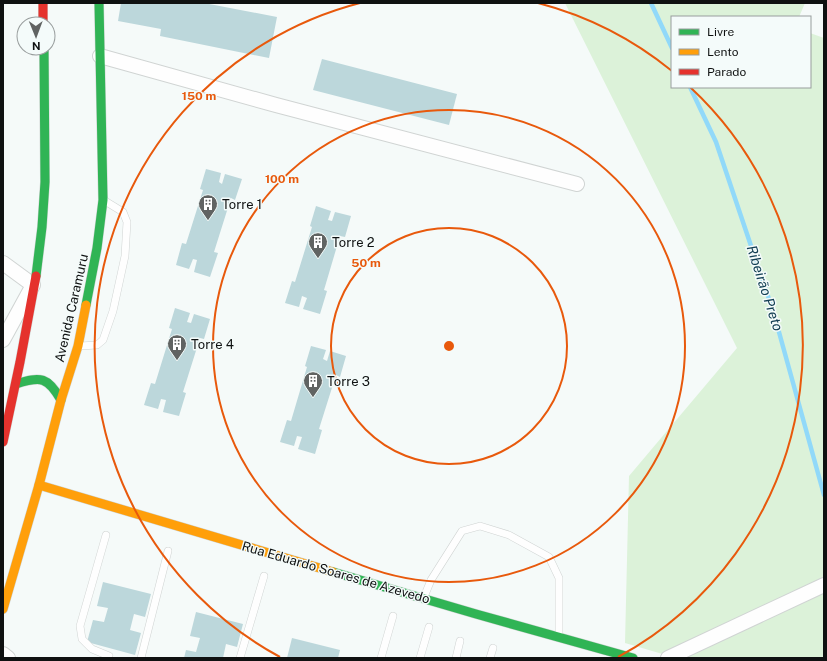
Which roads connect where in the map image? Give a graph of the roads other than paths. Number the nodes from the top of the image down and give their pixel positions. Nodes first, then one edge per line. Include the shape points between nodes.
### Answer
1 (43, 3) edge
2 (100, 3) edge
3 (43, 16) edge
4 (44, 56) edge
5 (100, 56) junction
6 (577, 184) dead end
7 (103, 200) junction
8 (3, 263) edge
9 (33, 285) junction
10 (3, 340) edge
11 (78, 346) junction
12 (16, 384) junction
13 (61, 400) junction
14 (3, 442) edge
15 (39, 485) junction
16 (106, 535) dead end
17 (168, 551) dead end
18 (264, 576) dead end
19 (824, 585) edge
20 (424, 598) junction
21 (3, 609) edge
22 (393, 616) dead end
23 (428, 627) dead end
24 (559, 637) junction
25 (460, 642) dead end
26 (492, 648) dead end
27 (3, 654) edge
28 (110, 657) edge
29 (8, 658) edge
30 (141, 658) edge
31 (240, 658) edge
32 (381, 658) edge
33 (420, 658) edge
34 (456, 658) edge
35 (490, 658) edge
36 (633, 658) edge
37 (668, 658) edge

1 - 3 main road
2 - 5 main road, Avenida Caramuru
4 - 9 main road via 44,202
5 - 6 street
5 - 7 main road, Avenida Caramuru
7 - 11 main road, Avenida Caramuru via 97,248
7 - 11 lane via 123,212 127,222 125,256 113,311 103,340 97,345
8 - 9 street
9 - 10 street
9 - 12 main road
11 - 13 main road, Avenida Caramuru
12 - 13 main road via 40,379 53,386
12 - 14 main road
13 - 15 main road, Avenida Caramuru
15 - 20 main road, Rua Eduardo Soares de Azevedo
15 - 21 main road, Avenida Caramuru
16 - 28 lane via 80,626 82,640 92,650
17 - 30 lane
18 - 31 lane
19 - 37 street
20 - 24 main road, Rua Eduardo Soares de Azevedo
20 - 24 lane via 431,580 462,531 480,526 509,535 549,557 559,578
22 - 32 lane
23 - 33 lane
24 - 36 main road, Rua Eduardo Soares de Azevedo
25 - 34 lane
26 - 35 lane
27 - 29 street

